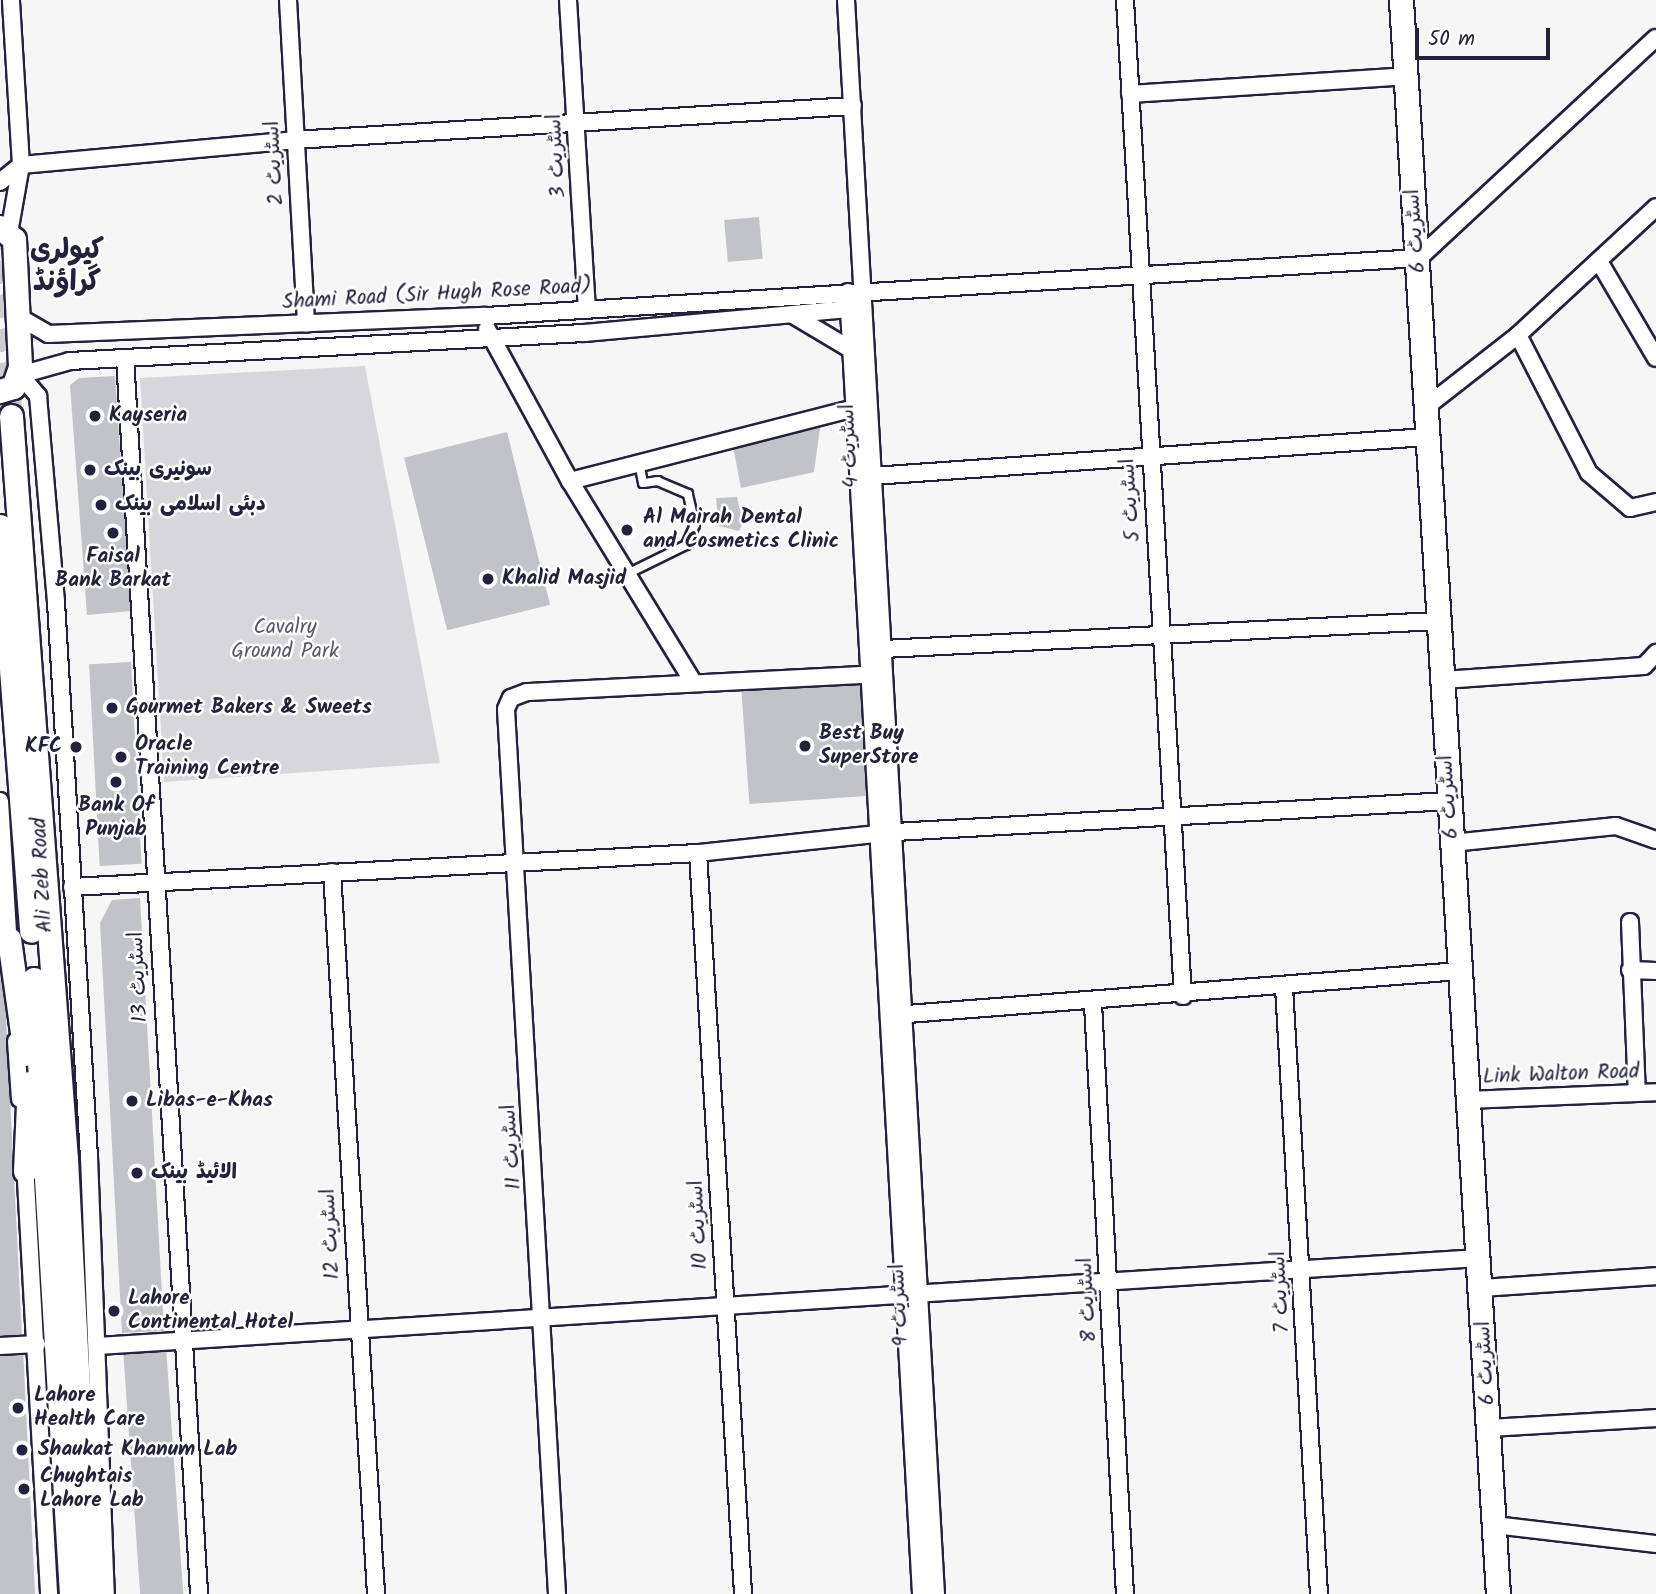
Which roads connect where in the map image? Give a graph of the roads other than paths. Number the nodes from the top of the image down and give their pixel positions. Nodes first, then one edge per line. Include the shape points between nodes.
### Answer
1 (10, 0) edge
2 (288, 0) edge
3 (568, 0) edge
4 (846, 0) edge
5 (1125, 0) edge
6 (1401, 0) edge
7 (1656, 38) edge
8 (1405, 76) junction
9 (1130, 94) junction
10 (853, 106) junction
11 (576, 122) junction
12 (294, 140) junction
13 (21, 165) junction
14 (0, 182) edge
15 (1656, 207) edge
16 (5, 230) edge
17 (1419, 258) junction
18 (1601, 263) junction
19 (1141, 275) junction
20 (855, 300) junction
21 (587, 309) junction
22 (793, 315) junction
23 (486, 316) junction
24 (19, 317) junction
25 (306, 323) junction
26 (1518, 335) junction
27 (487, 339) junction
28 (850, 349) junction
29 (125, 358) junction
30 (1656, 358) edge
31 (20, 375) junction
32 (0, 391) edge
33 (1426, 407) junction
34 (851, 409) junction
35 (10, 416) tunnel mouth
36 (1426, 437) junction
37 (1149, 457) junction
38 (639, 462) junction
39 (873, 477) junction
40 (570, 481) junction
41 (1656, 502) edge
42 (0, 526) edge
43 (625, 575) junction
44 (1437, 621) junction
45 (1162, 634) junction
46 (883, 649) junction
47 (1656, 653) edge
48 (886, 674) junction
49 (868, 675) junction
50 (692, 680) junction
51 (1443, 680) junction
52 (0, 801) edge
53 (1449, 801) junction
54 (1171, 814) junction
55 (895, 832) junction
56 (877, 836) junction
57 (1656, 840) edge
58 (1452, 843) junction
59 (698, 853) junction
60 (516, 863) junction
61 (332, 872) junction
62 (155, 884) junction
63 (72, 887) junction
64 (1630, 922) dead end
65 (9, 939) junction
66 (33, 954) junction
67 (1630, 970) junction
68 (1460, 971) junction
69 (1656, 971) edge
70 (1284, 987) junction
71 (1184, 996) junction
72 (1093, 1004) junction
73 (907, 1014) junction
74 (29, 1077) junction
75 (1656, 1092) edge
76 (1637, 1093) junction
77 (1469, 1100) junction
78 (89, 1157) junction
79 (66, 1159) junction
80 (25, 1171) junction
81 (50, 1209) junction
82 (1479, 1258) junction
83 (1300, 1267) junction
84 (1656, 1276) edge
85 (1108, 1282) junction
86 (1482, 1289) junction
87 (912, 1290) junction
88 (725, 1302) junction
89 (544, 1313) junction
90 (358, 1328) junction
91 (181, 1340) junction
92 (57, 1341) junction
93 (0, 1346) edge
94 (98, 1346) junction
95 (1656, 1418) edge
96 (1489, 1429) junction
97 (1494, 1525) junction
98 (1656, 1544) edge
99 (49, 1594) edge
100 (71, 1594) edge
101 (89, 1594) edge
102 (106, 1594) edge
103 (199, 1594) edge
104 (376, 1594) edge
105 (557, 1594) edge
106 (743, 1594) edge
107 (921, 1594) edge
108 (936, 1594) edge
109 (1125, 1594) edge
110 (1320, 1594) edge
111 (1498, 1594) edge

1 - 13 street
2 - 12 street, اسٹریٹ 2
3 - 11 street, اسٹریٹ 3
4 - 10 street, اسٹریٹ 4
5 - 9 street, اسٹریٹ 5
6 - 8 main road, اسٹریٹ 6
7 - 17 street
8 - 9 street
8 - 17 main road, اسٹریٹ 6
9 - 19 street, اسٹریٹ 5
10 - 11 street
10 - 20 street, اسٹریٹ 4
11 - 12 street
11 - 21 street, اسٹریٹ 3
12 - 13 street
12 - 25 street, اسٹریٹ 2
13 - 14 street
13 - 16 street
15 - 18 street
16 - 24 main road
17 - 19 street
17 - 33 main road, اسٹریٹ 6
18 - 26 street
18 - 30 street
19 - 20 street
19 - 37 street, اسٹریٹ 5
20 - 21 street, Shami Road (Sir Hugh Rose Road)
20 - 22 street
20 - 28 street
20 - 39 street, اسٹریٹ 4
21 - 23 street, Shami Road (Sir Hugh Rose Road)
22 - 27 street
22 - 28 street
23 - 25 street, Shami Road (Sir Hugh Rose Road)
23 - 27 street
24 - 25 street, Shami Road (Sir Hugh Rose Road) via 48,334
24 - 31 main road
26 - 33 street
26 - 41 street via 1589,473 1630,508
27 - 29 street
27 - 40 street
28 - 34 street
29 - 31 street via 58,362
29 - 62 street, اسٹریٹ 13
31 - 32 main road via 12,387
31 - 63 street via 38,396
33 - 36 main road, اسٹریٹ 6
34 - 38 street
34 - 49 street
35 - 79 main road, Ali Zeb Road
36 - 37 street
36 - 44 main road, اسٹریٹ 6
37 - 39 street
37 - 45 street, اسٹریٹ 5
38 - 40 street
38 - 43 lane via 643,483 658,481 688,494 695,525 686,545
39 - 46 street, اسٹریٹ 4
40 - 43 street
42 - 66 main road, Ali Zeb Road
43 - 50 street
44 - 45 street
44 - 51 main road, اسٹریٹ 6
45 - 46 street
45 - 54 street, اسٹریٹ 5
46 - 48 street, اسٹریٹ 4
47 - 51 street via 1644,666
48 - 49 street
48 - 55 street, اسٹریٹ 4
49 - 50 street
49 - 56 street
50 - 60 street, اسٹریٹ 11 via 511,698 506,709
51 - 53 main road, اسٹریٹ 6
52 - 65 street
53 - 54 street
53 - 58 main road, اسٹریٹ 6
54 - 55 street
54 - 71 street, اسٹریٹ 5
55 - 56 street
55 - 73 street, اسٹریٹ 4
56 - 59 street
56 - 87 street
57 - 58 street via 1616,826
58 - 68 main road, اسٹریٹ 6
59 - 60 street
59 - 88 street, اسٹریٹ 10
60 - 61 street
60 - 89 street, اسٹریٹ 11
61 - 62 street
61 - 90 street, اسٹریٹ 12
62 - 63 street
62 - 91 street, اسٹریٹ 13
63 - 78 street
64 - 67 street
65 - 74 main road
65 - 80 street
66 - 74 main road
66 - 81 main road, Ali Zeb Road
67 - 69 street
67 - 76 street
68 - 70 street
68 - 77 main road, اسٹریٹ 6
70 - 71 street
70 - 83 street, اسٹریٹ 7
71 - 72 street
72 - 73 street
72 - 85 street, اسٹریٹ 8
73 - 87 street, اسٹریٹ 9
74 - 80 main road
74 - 81 main road
75 - 76 street, Link Walton Road
76 - 77 street, Link Walton Road
77 - 82 main road, اسٹریٹ 6
78 - 79 street
78 - 94 street
79 - 92 main road, Ali Zeb Road
80 - 92 street
81 - 92 main road, Ali Zeb Road
82 - 83 street
82 - 86 main road, اسٹریٹ 6
83 - 85 street
83 - 110 street, اسٹریٹ 7
84 - 86 street
85 - 87 street
85 - 109 street, اسٹریٹ 8
86 - 96 main road, اسٹریٹ 6
87 - 88 street
87 - 107 street
87 - 108 street, اسٹریٹ 9
88 - 89 street
88 - 106 street, اسٹریٹ 10
89 - 90 street
89 - 105 street, اسٹریٹ 11
90 - 91 street
90 - 104 street, اسٹریٹ 12
91 - 94 street
91 - 103 street, اسٹریٹ 13
92 - 93 street
92 - 99 street
92 - 100 main road
92 - 101 main road
94 - 102 street
95 - 96 street
96 - 97 main road, اسٹریٹ 6
97 - 98 street
97 - 111 main road, اسٹریٹ 6

